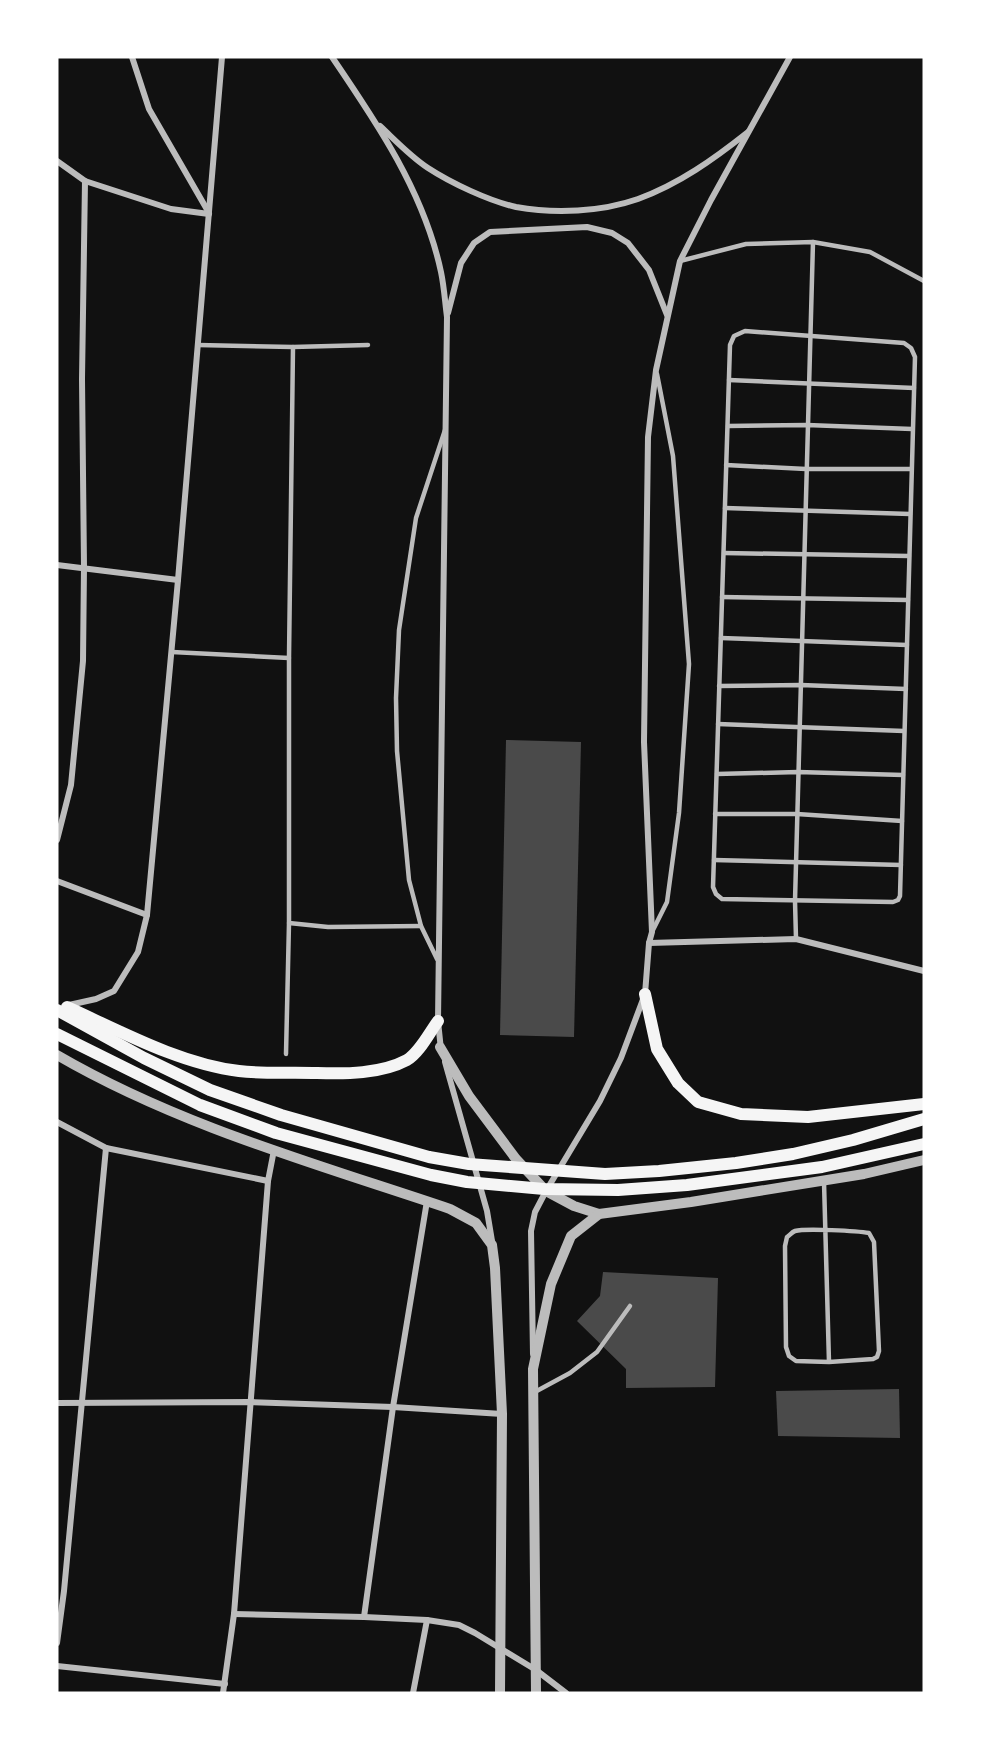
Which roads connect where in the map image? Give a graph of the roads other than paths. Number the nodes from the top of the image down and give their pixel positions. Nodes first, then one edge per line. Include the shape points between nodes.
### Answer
1 (132, 57) edge
2 (222, 57) edge
3 (332, 57) edge
4 (790, 57) edge
5 (377, 124) junction
6 (752, 129) junction
7 (57, 161) edge
8 (85, 181) junction
9 (209, 214) junction
10 (813, 242) junction
11 (680, 261) junction
12 (924, 281) edge
13 (668, 316) junction
14 (447, 317) junction
15 (809, 336) junction
16 (198, 345) junction
17 (368, 345) dead end
18 (293, 347) junction
19 (656, 370) junction
20 (729, 380) junction
21 (808, 383) junction
22 (914, 388) junction
23 (446, 425) junction
24 (807, 425) junction
25 (728, 426) junction
26 (912, 429) junction
27 (726, 465) junction
28 (806, 469) junction
29 (911, 469) junction
30 (725, 508) junction
31 (805, 511) junction
32 (910, 514) junction
33 (724, 553) junction
34 (804, 554) junction
35 (909, 556) junction
36 (57, 565) edge
37 (84, 567) junction
38 (178, 580) junction
39 (722, 597) junction
40 (803, 597) junction
41 (908, 600) junction
42 (721, 638) junction
43 (802, 640) junction
44 (907, 645) junction
45 (172, 652) junction
46 (289, 658) junction
47 (801, 685) junction
48 (719, 686) junction
49 (906, 689) junction
50 (718, 724) junction
51 (800, 728) junction
52 (904, 731) junction
53 (798, 772) junction
54 (717, 774) junction
55 (903, 775) junction
56 (716, 814) junction
57 (797, 814) junction
58 (902, 820) junction
59 (57, 840) edge
60 (714, 860) junction
61 (796, 861) junction
62 (901, 865) junction
63 (57, 881) edge
64 (795, 901) junction
65 (147, 915) junction
66 (289, 923) junction
67 (421, 926) junction
68 (652, 932) junction
69 (796, 939) junction
70 (649, 943) junction
71 (439, 962) junction
72 (924, 971) edge
73 (645, 994) junction
74 (59, 1006) edge
75 (438, 1021) junction
76 (57, 1034) edge
77 (441, 1047) junction
78 (286, 1054) dead end
79 (57, 1055) edge
80 (924, 1104) edge
81 (924, 1119) edge
82 (57, 1122) edge
83 (923, 1144) edge
84 (106, 1148) junction
85 (274, 1150) junction
86 (924, 1160) edge
87 (824, 1180) junction
88 (268, 1181) junction
89 (546, 1191) junction
90 (427, 1201) junction
91 (599, 1214) junction
92 (825, 1231) junction
93 (492, 1245) junction
94 (630, 1306) dead end
95 (829, 1362) junction
96 (533, 1369) junction
97 (533, 1393) junction
98 (250, 1402) junction
99 (57, 1403) edge
100 (83, 1403) junction
101 (393, 1407) junction
102 (502, 1414) junction
103 (234, 1614) junction
104 (364, 1617) junction
105 (428, 1620) junction
106 (57, 1644) edge
107 (501, 1649) junction
108 (57, 1666) edge
109 (536, 1670) junction
110 (225, 1684) junction
111 (223, 1693) edge
112 (413, 1693) edge
113 (500, 1693) edge
114 (536, 1693) edge
115 (566, 1693) edge

1 - 9 street via 149,109
2 - 9 street
3 - 5 street
4 - 6 street
5 - 6 street via 426,168 467,189 515,207 553,210 591,210 638,199 681,180
5 - 14 street via 430,233
6 - 11 street
7 - 8 street
8 - 9 street via 171,209
8 - 37 street
9 - 16 street
10 - 11 lane via 746,244
10 - 12 lane via 870,252
10 - 15 lane
11 - 13 street
13 - 14 street via 649,270 628,243 612,232 587,227 490,232 474,243 461,263
13 - 19 street
14 - 23 street
15 - 20 lane via 745,332 734,336
15 - 21 lane
15 - 22 lane via 903,343 915,357
16 - 18 lane
16 - 38 street
17 - 18 lane
18 - 46 lane
19 - 68 street via 648,438 644,742
19 - 68 lane via 673,456 689,664 680,813 667,902
20 - 21 lane
20 - 25 lane
21 - 22 lane
21 - 24 lane
22 - 26 lane
23 - 67 lane via 416,518 399,630 397,751 409,880
23 - 71 street
24 - 25 lane
24 - 26 lane
24 - 28 lane
25 - 27 lane
26 - 29 lane
27 - 28 lane
27 - 30 lane
28 - 29 lane
28 - 31 lane
29 - 32 lane
30 - 31 lane
30 - 33 lane
31 - 32 lane
31 - 34 lane
32 - 35 lane
33 - 34 lane
33 - 39 lane
34 - 35 lane
34 - 40 lane
35 - 41 lane
36 - 37 street
37 - 38 street
37 - 59 street via 83,660 71,786
38 - 45 street
39 - 40 lane
39 - 42 lane
40 - 41 lane
40 - 43 lane
41 - 44 lane
42 - 43 lane
42 - 48 lane
43 - 44 lane
43 - 47 lane
44 - 49 lane
45 - 46 lane
45 - 65 street
46 - 66 lane
47 - 48 lane
47 - 49 lane
47 - 51 lane
48 - 50 lane
49 - 52 lane
50 - 51 lane
50 - 54 lane
51 - 52 lane
51 - 53 lane
52 - 55 lane
53 - 54 lane
53 - 55 lane
53 - 57 lane
54 - 56 lane
55 - 58 lane
56 - 57 lane
56 - 60 lane
57 - 58 lane
57 - 61 lane
58 - 62 lane
60 - 61 lane
60 - 64 lane via 713,887 722,899
61 - 62 lane
61 - 64 lane
62 - 64 lane via 900,896 893,902
63 - 65 street
64 - 69 lane
65 - 74 street via 138,952 114,991 83,1004
66 - 67 lane via 328,927
66 - 78 lane
67 - 71 lane
68 - 70 street
69 - 70 street
69 - 72 street
70 - 73 street
71 - 75 street
73 - 80 main road via 657,1049 678,1083 698,1102 741,1114 808,1117
73 - 89 street via 600,1101
74 - 75 main road via 195,1061 238,1071 334,1073 387,1068 409,1059
74 - 81 main road via 144,1058 210,1090 429,1158 469,1164 605,1174 659,1171 793,1154
75 - 77 street
76 - 83 main road via 200,1105 276,1134 431,1175 508,1186 618,1190 687,1185 822,1167
77 - 89 street via 469,1096 516,1159
77 - 93 street via 487,1211
79 - 85 street via 142,1099
82 - 84 street
84 - 88 street
84 - 100 street
85 - 88 street
85 - 90 street
86 - 87 street
87 - 91 street
87 - 92 lane
88 - 98 street
89 - 91 street
89 - 96 street via 531,1231
90 - 93 street via 476,1223
90 - 101 street
91 - 96 street via 571,1236 551,1284
92 - 95 lane
92 - 95 lane via 795,1231 787,1237 786,1347 796,1361
92 - 95 lane via 869,1233 874,1242 879,1351 873,1359
93 - 102 street
94 - 97 lane via 597,1352 570,1373
96 - 97 street
97 - 109 street
98 - 100 street
98 - 101 street
98 - 103 street
99 - 100 street
100 - 106 street
101 - 102 street
101 - 104 street
102 - 107 street
103 - 104 street
103 - 110 street
104 - 105 street
105 - 107 street via 459,1625
105 - 112 street
107 - 109 street
107 - 113 street
108 - 110 street
109 - 114 street
109 - 115 street
110 - 111 street

